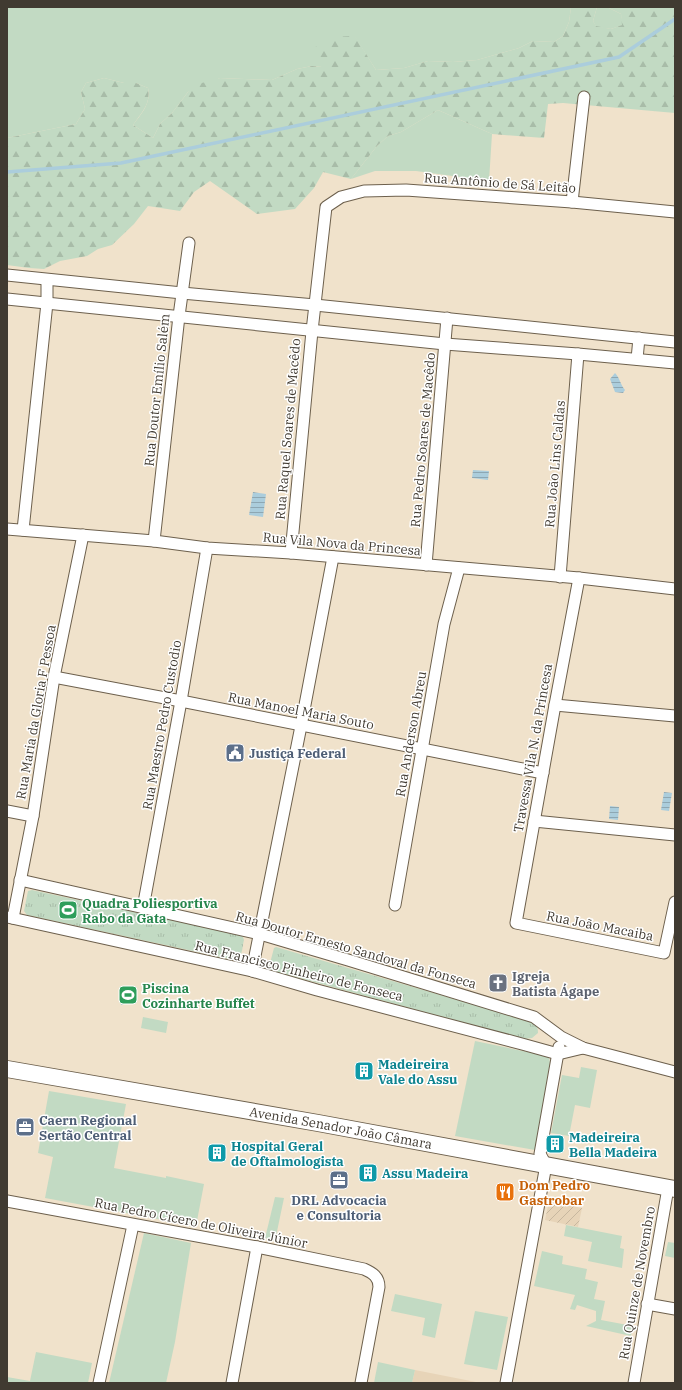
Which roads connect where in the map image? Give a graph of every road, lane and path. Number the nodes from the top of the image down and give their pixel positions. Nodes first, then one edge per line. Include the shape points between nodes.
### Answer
1 (584, 97) dead end
2 (572, 202) junction
3 (326, 207) joint
4 (675, 212) edge
5 (189, 243) dead end
6 (7, 275) edge
7 (47, 280) junction
8 (182, 293) junction
9 (7, 298) edge
10 (47, 303) junction
11 (315, 305) junction
12 (179, 316) junction
13 (447, 318) junction
14 (312, 331) junction
15 (639, 338) junction
16 (675, 340) edge
17 (445, 344) junction
18 (578, 354) junction
19 (637, 359) junction
20 (675, 363) edge
21 (7, 529) edge
22 (23, 530) junction
23 (83, 535) junction
24 (154, 540) junction
25 (207, 548) junction
26 (291, 553) junction
27 (333, 557) junction
28 (426, 565) junction
29 (459, 568) junction
30 (560, 577) junction
31 (579, 578) junction
32 (675, 589) edge
33 (54, 677) junction
34 (181, 701) junction
35 (555, 704) junction
36 (675, 716) edge
37 (301, 726) junction
38 (422, 749) junction
39 (543, 773) junction
40 (7, 811) edge
41 (33, 816) junction
42 (534, 821) junction
43 (675, 835) edge
44 (20, 880) junction
45 (675, 902) edge
46 (395, 905) dead end
47 (143, 908) junction
48 (10, 917) edge
49 (516, 923) joint
50 (260, 934) junction
51 (252, 971) junction
52 (561, 1037) junction
53 (582, 1048) junction
54 (558, 1054) junction
55 (7, 1069) edge
56 (675, 1072) edge
57 (546, 1165) junction
58 (672, 1188) edge
59 (7, 1201) edge
60 (133, 1225) junction
61 (257, 1247) junction
62 (647, 1304) junction
63 (675, 1309) edge
64 (99, 1383) edge
65 (232, 1383) edge
66 (361, 1383) edge
67 (506, 1383) edge
68 (634, 1383) edge

1 - 2 street
2 - 3 street, Rua Antônio de Sá Leitão via 406,190 364,191 341,197
2 - 4 street, Rua Antônio de Sá Leitão
3 - 11 street, Rua Raquel Soares de Macêdo
5 - 8 street, Rua Doutor Emílio Salém
6 - 7 street
7 - 8 street
7 - 10 street
8 - 11 street
8 - 12 street, Rua Doutor Emílio Salém
9 - 10 street
10 - 12 street
10 - 22 street
11 - 13 street
11 - 14 street, Rua Raquel Soares de Macêdo
12 - 14 street
12 - 24 street, Rua Doutor Emílio Salém
13 - 15 street
13 - 17 street, Rua Pedro Soares de Macêdo
14 - 17 street
14 - 26 street, Rua Raquel Soares de Macêdo
15 - 16 street
15 - 19 street
17 - 18 street
17 - 28 street, Rua Pedro Soares de Macêdo
18 - 19 street
18 - 30 street, Rua João Lins Caldas
19 - 20 street
21 - 22 street, Rua Vila Nova da Princesa
22 - 23 street, Rua Vila Nova da Princesa
23 - 24 street, Rua Vila Nova da Princesa
23 - 33 street, Rua Maria da Gloria F Pessoa
24 - 25 street, Rua Vila Nova da Princesa
25 - 26 street, Rua Vila Nova da Princesa
25 - 34 street, Rua Maestro Pedro Custodio
26 - 27 street, Rua Vila Nova da Princesa
27 - 28 street, Rua Vila Nova da Princesa
27 - 37 street
28 - 29 street, Rua Vila Nova da Princesa
29 - 30 street, Rua Vila Nova da Princesa
29 - 38 street, Rua Anderson Abreu via 444,624
30 - 31 street, Rua Vila Nova da Princesa
31 - 32 street, Rua Vila Nova da Princesa
31 - 35 street, Travessa Vila N. da Princesa
33 - 34 street, Rua Manoel Maria Souto
33 - 41 street, Rua Maria da Gloria F Pessoa
34 - 37 street, Rua Manoel Maria Souto
34 - 47 street, Rua Maestro Pedro Custodio
35 - 36 street
35 - 39 street, Travessa Vila N. da Princesa
37 - 38 street, Rua Manoel Maria Souto
37 - 50 street
38 - 39 street, Rua Manoel Maria Souto
38 - 46 street, Rua Anderson Abreu
39 - 42 street, Travessa Vila N. da Princesa
40 - 41 street
41 - 44 street, Rua Maria da Gloria F Pessoa
42 - 43 street
42 - 49 street, Travessa Vila N. da Princesa
44 - 47 street, Rua Doutor Ernesto Sandoval da Fonseca
44 - 48 street, Rua Maria da Gloria F Pessoa
45 - 49 street, Rua João Macaiba via 664,953
47 - 50 street, Rua Doutor Ernesto Sandoval da Fonseca
48 - 51 street, Rua Francisco Pinheiro de Fonseca
50 - 51 street
50 - 52 street, Rua Doutor Ernesto Sandoval da Fonseca via 534,1018
51 - 54 street, Rua Francisco Pinheiro de Fonseca
52 - 53 street, Rua Doutor Ernesto Sandoval da Fonseca
52 - 54 street
53 - 54 street, Rua Francisco Pinheiro de Fonseca
53 - 56 street, Rua Doutor Ernesto Sandoval da Fonseca
54 - 57 street via 540,1154
55 - 57 main road, Avenida Senador João Câmara
57 - 58 main road, Avenida Senador João Câmara
57 - 67 street
58 - 62 street, Rua Quinze de Novembro
59 - 60 street, Rua Pedro Cícero de Oliveira Júnior
60 - 61 street, Rua Pedro Cícero de Oliveira Júnior
60 - 64 street
61 - 65 street
61 - 66 street, Rua Pedro Cícero de Oliveira Júnior via 364,1269 376,1276 379,1288
62 - 63 street
62 - 68 street, Rua Quinze de Novembro

